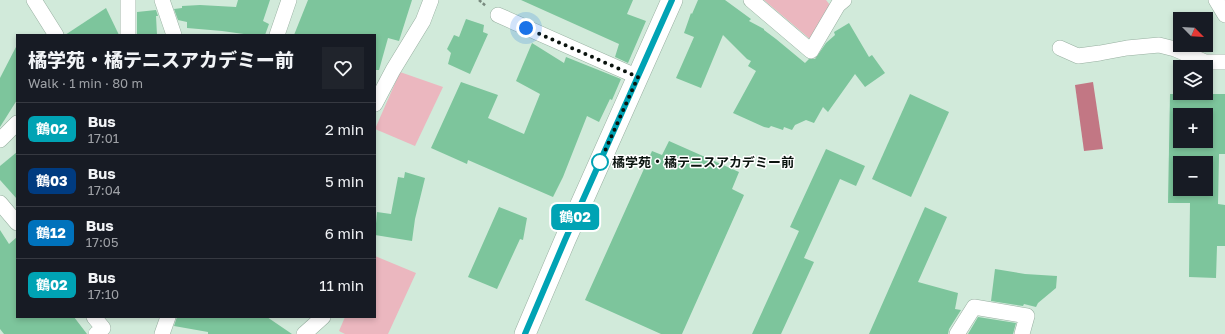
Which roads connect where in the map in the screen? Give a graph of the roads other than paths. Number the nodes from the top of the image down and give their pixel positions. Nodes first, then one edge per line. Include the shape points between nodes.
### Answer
1 (34, 0) edge
2 (128, 0) edge
3 (162, 0) edge
4 (289, 0) edge
5 (431, 0) edge
6 (672, 0) edge
7 (751, 0) edge
8 (844, 0) edge
9 (1216, 0) edge
10 (498, 15) dead end
11 (1225, 15) edge
12 (55, 34) edge
13 (128, 34) edge
14 (174, 34) edge
15 (277, 34) edge
16 (1060, 48) dead end
17 (1225, 62) edge
18 (638, 77) junction
19 (376, 102) edge
20 (16, 124) edge
21 (0, 140) edge
22 (0, 203) edge
23 (16, 222) edge
24 (95, 318) edge
25 (168, 318) edge
26 (322, 318) edge
27 (96, 334) edge
28 (162, 334) edge
29 (304, 334) edge
30 (525, 334) edge
31 (957, 334) edge
32 (1022, 334) edge

1 - 12 street
2 - 13 street
3 - 14 street
4 - 15 street
5 - 19 street via 423,21
6 - 18 street
7 - 8 street via 811,51 838,5
9 - 11 street
10 - 18 street
16 - 17 street via 1078,56 1159,46 1175,49 1205,62
18 - 30 street
20 - 21 street
22 - 23 street
24 - 27 street via 103,328
25 - 28 street
26 - 29 street
31 - 32 street via 974,307 1027,316

